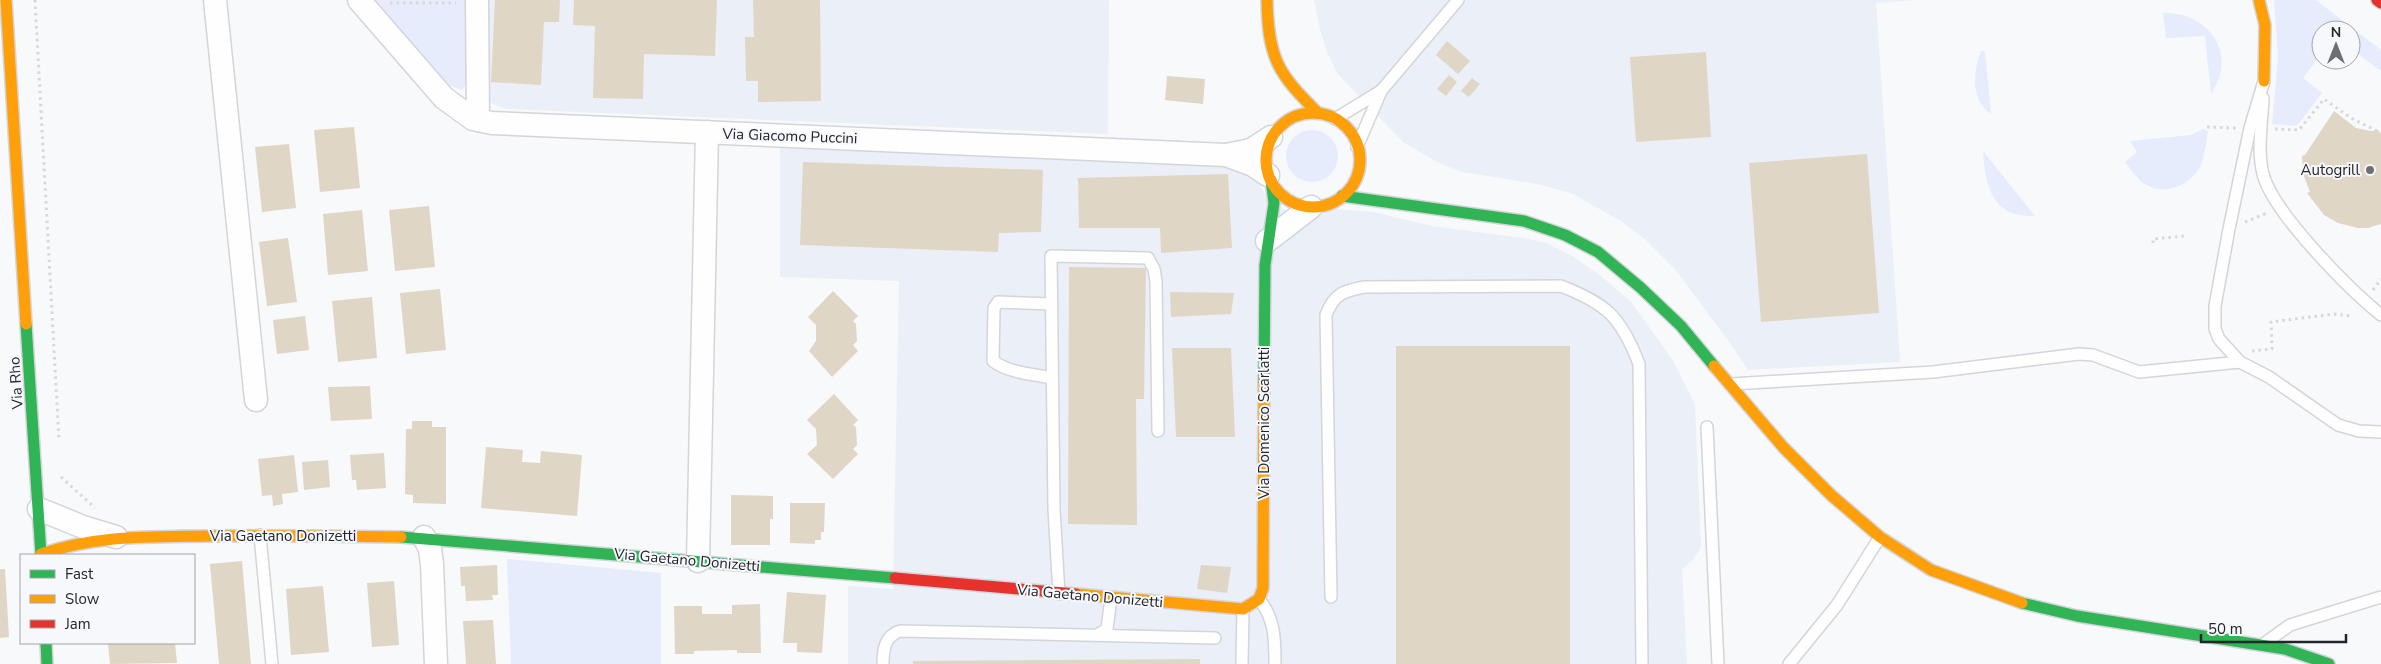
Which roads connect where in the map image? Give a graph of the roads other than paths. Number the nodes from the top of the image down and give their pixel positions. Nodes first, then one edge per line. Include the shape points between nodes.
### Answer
1 (6, 0) edge
2 (215, 0) edge
3 (1267, 0) edge
4 (1458, 0) edge
5 (2259, 0) edge
6 (2377, 0) edge
7 (477, 1) edge
8 (2381, 3) edge
9 (364, 6) edge
10 (1284, 77) junction
11 (2264, 81) junction
12 (1381, 92) junction
13 (1282, 96) dead end
14 (1318, 113) junction
15 (1281, 114) dead end
16 (1336, 119) junction
17 (478, 120) junction
18 (707, 132) junction
19 (1274, 133) junction
20 (1359, 152) junction
21 (1226, 154) junction
22 (1370, 170) dead end
23 (1270, 177) junction
24 (1386, 189) dead end
25 (1342, 196) junction
26 (1405, 202) junction
27 (1311, 207) junction
28 (1267, 241) junction
29 (1052, 304) junction
30 (2381, 315) edge
31 (2240, 362) junction
32 (1052, 378) junction
33 (1730, 384) junction
34 (256, 400) dead end
35 (1707, 428) dead end
36 (1158, 431) dead end
37 (2381, 432) edge
38 (39, 509) junction
39 (260, 535) junction
40 (117, 537) junction
41 (424, 537) junction
42 (1880, 537) junction
43 (41, 554) edge
44 (698, 561) junction
45 (1058, 594) junction
46 (1330, 597) dead end
47 (2381, 597) edge
48 (1111, 598) junction
49 (1257, 601) junction
50 (1243, 609) junction
51 (1097, 635) junction
52 (1215, 638) dead end
53 (46, 644) edge
54 (2262, 646) junction
55 (47, 664) edge
56 (272, 664) edge
57 (436, 664) edge
58 (883, 664) edge
59 (1242, 664) edge
60 (1275, 664) edge
61 (1642, 664) edge
62 (1718, 664) edge
63 (1790, 664) edge
64 (2329, 664) edge

1 - 38 main road, Via Rho
2 - 34 street
3 - 10 main road via 1269,31
4 - 12 lane
5 - 11 main road via 2264,26
6 - 8 main road
7 - 17 street
9 - 17 street, Via Giacomo Puccini via 444,98
10 - 13 main road
10 - 14 main road
11 - 30 lane via 2260,159 2262,173 2274,199 2335,270
11 - 31 lane via 2250,128 2214,317 2219,339
12 - 16 lane
12 - 20 lane
14 - 16 main road
14 - 19 main road via 1303,114 1289,120
15 - 19 main road
16 - 20 main road via 1348,128
17 - 18 street, Via Giacomo Puccini via 519,125
18 - 21 street, Via Giacomo Puccini
18 - 44 street
19 - 21 street via 1251,150
19 - 23 main road via 1266,156
20 - 22 main road
20 - 25 main road via 1358,171
21 - 23 street, Via Giacomo Puccini via 1253,165
23 - 27 main road via 1285,197
23 - 28 main road, Via Domenico Scarlatti via 1274,203
24 - 26 main road
25 - 26 main road
25 - 27 main road via 1328,204
26 - 33 main road via 1524,221 1565,235 1598,252 1680,326
27 - 28 street
28 - 49 main road, Via Domenico Scarlatti via 1263,588
29 - 32 lane
29 - 32 lane via 998,302 994,308 993,361 1017,372
29 - 36 lane via 1052,256 1148,258 1156,281
31 - 33 lane via 2139,372 2093,355 2079,354 1933,372
31 - 37 lane via 2269,377 2338,425 2359,431
32 - 45 lane
33 - 42 main road via 1783,448
35 - 62 lane
38 - 40 street, Via Gaetano Donizetti
38 - 43 main road, Via Rho
39 - 40 main road, Via Gaetano Donizetti
39 - 41 main road, Via Gaetano Donizetti
39 - 56 lane
40 - 43 main road, Via Gaetano Donizetti via 72,544
41 - 44 main road, Via Gaetano Donizetti
41 - 57 street via 432,564
42 - 54 main road via 1932,570 2012,600 2077,616
42 - 63 lane via 1838,605
44 - 45 main road, Via Gaetano Donizetti
45 - 48 main road, Via Gaetano Donizetti
46 - 61 lane via 1326,315 1331,300 1347,290 1364,286 1561,286 1590,298 1613,316 1629,337 1639,364
47 - 54 lane via 2290,625
48 - 50 main road, Via Gaetano Donizetti
48 - 51 lane via 1107,629
49 - 50 main road
49 - 60 lane via 1268,610 1274,624
50 - 59 lane
51 - 52 lane
51 - 58 lane via 900,631 890,634
53 - 55 main road
54 - 64 main road via 2285,649

